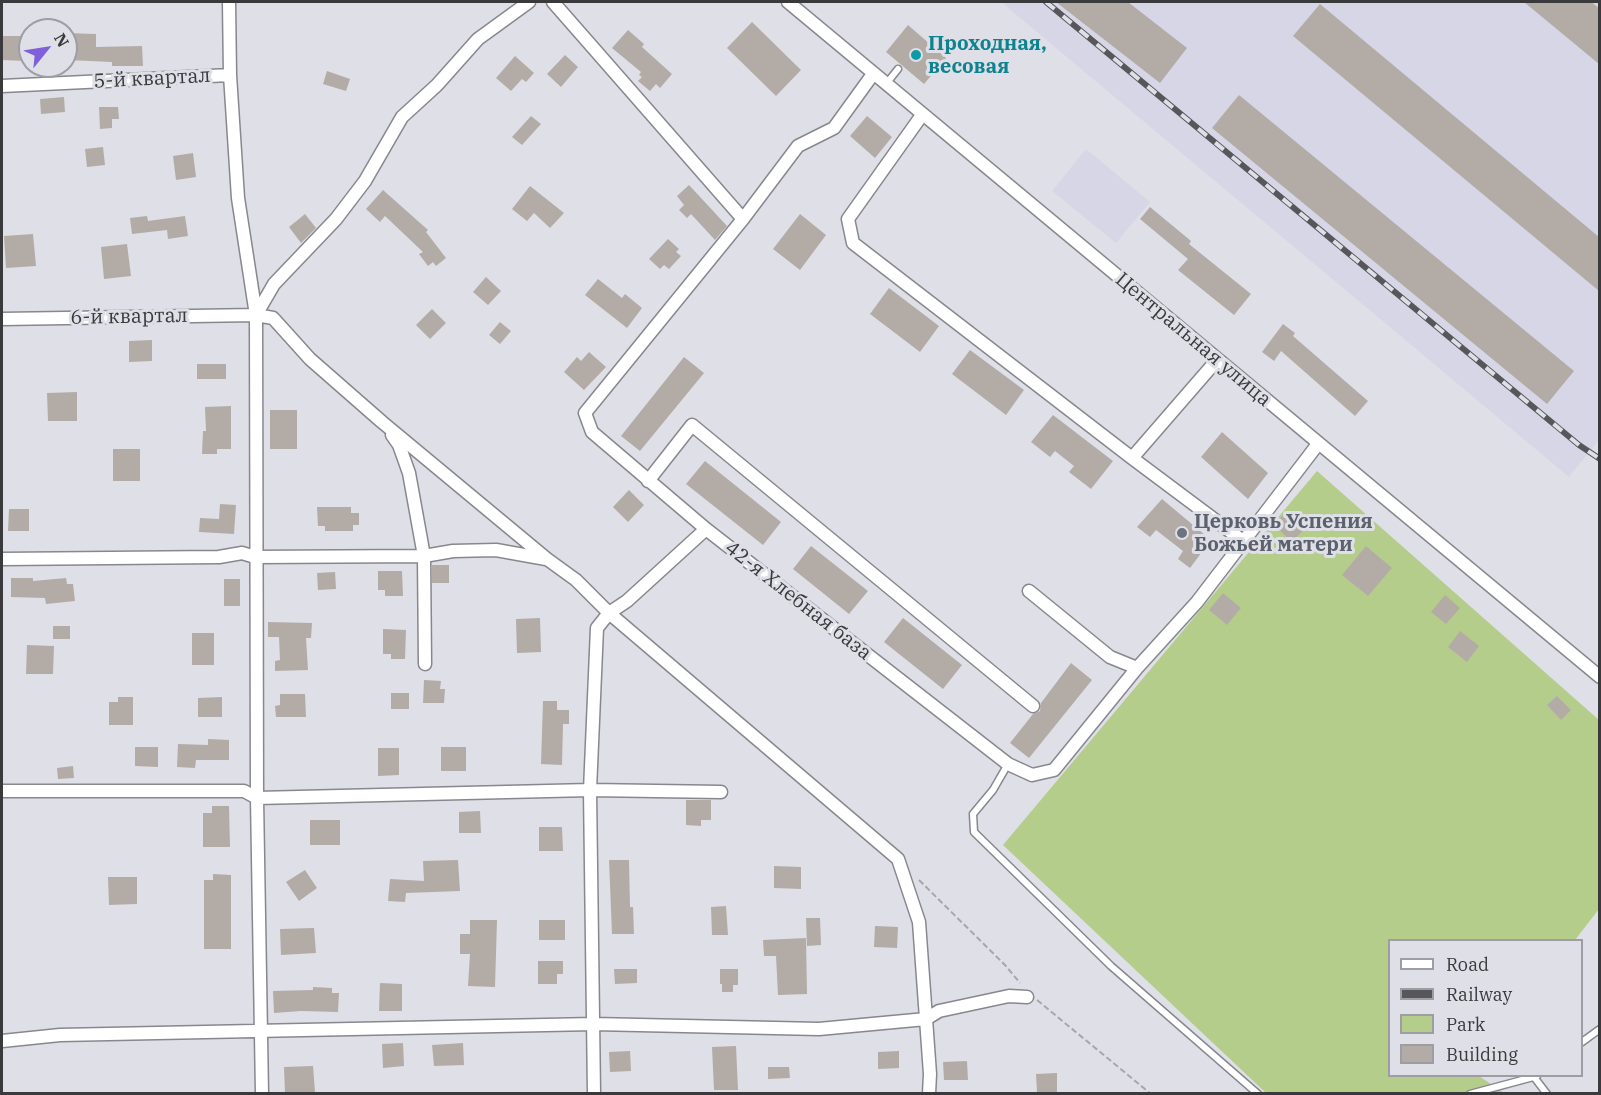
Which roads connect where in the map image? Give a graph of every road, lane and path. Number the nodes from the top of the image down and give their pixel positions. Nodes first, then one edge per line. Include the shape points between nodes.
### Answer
1 (229, 2) edge
2 (530, 2) edge
3 (554, 2) edge
4 (788, 2) edge
5 (898, 69) dead end
6 (873, 74) junction
7 (230, 75) junction
8 (886, 84) junction
9 (2, 86) edge
10 (922, 115) junction
11 (743, 219) junction
12 (256, 315) junction
13 (2, 320) edge
14 (1217, 360) junction
15 (382, 422) junction
16 (1318, 444) junction
17 (1132, 458) junction
18 (648, 481) junction
19 (706, 529) junction
20 (1243, 541) junction
21 (424, 556) junction
22 (255, 557) junction
23 (2, 559) edge
24 (547, 559) junction
25 (1029, 591) dead end
26 (609, 613) junction
27 (425, 664) dead end
28 (1137, 668) junction
29 (1599, 677) edge
30 (1033, 706) dead end
31 (1008, 764) junction
32 (590, 790) junction
33 (2, 791) edge
34 (722, 792) dead end
35 (257, 798) junction
36 (915, 875) dead end
37 (1028, 997) junction
38 (926, 1019) junction
39 (594, 1024) junction
40 (1599, 1029) edge
41 (262, 1031) junction
42 (2, 1041) edge
43 (1583, 1041) edge
44 (1531, 1077) edge
45 (1536, 1077) edge
46 (262, 1094) edge
47 (594, 1094) edge
48 (929, 1094) edge
49 (1151, 1094) edge
50 (1258, 1094) edge
51 (1470, 1094) edge
52 (1547, 1094) edge

1 - 7 street
2 - 12 street via 478,39 402,117 342,212 274,284
3 - 11 street
4 - 6 street, Центральная улица
5 - 8 lane
6 - 8 street, Центральная улица
6 - 11 street, 42-я Хлебная база via 834,128 798,146
7 - 9 street, 5-й квартал
7 - 12 street via 238,198
8 - 10 street, Центральная улица
10 - 14 street, Центральная улица
10 - 17 street via 848,219 853,243
11 - 18 street, 42-я Хлебная база via 585,413 592,432
12 - 13 street, 6-й квартал
12 - 15 street via 273,318 310,358
12 - 22 street
14 - 16 street, Центральная улица
14 - 17 street
15 - 21 street via 399,445 409,473
15 - 24 street
16 - 20 street, 42-я Хлебная база
16 - 29 street, Центральная улица
17 - 20 street
18 - 19 street, 42-я Хлебная база
18 - 30 street via 692,425
19 - 26 street
19 - 31 street, 42-я Хлебная база
20 - 28 street, 42-я Хлебная база via 1197,602
21 - 22 street
21 - 24 street via 496,550
21 - 27 street
22 - 23 street via 242,553 219,557
22 - 35 street
24 - 26 street via 576,580
25 - 28 street via 1110,657
26 - 32 street via 597,628
26 - 38 street via 898,859 919,922
28 - 31 street, 42-я Хлебная база via 1054,770 1032,775
31 - 50 lane via 973,814 974,832 1111,966
32 - 34 street
32 - 35 street
32 - 39 street
33 - 35 street via 244,790
35 - 41 street
36 - 37 path via 1005,965
37 - 38 street via 1009,996 939,1011
37 - 49 path via 1040,1001
38 - 39 street via 819,1029
38 - 48 street
39 - 41 street
39 - 47 street
40 - 43 lane
41 - 42 street via 60,1035
41 - 46 street
44 - 51 lane
45 - 52 lane

